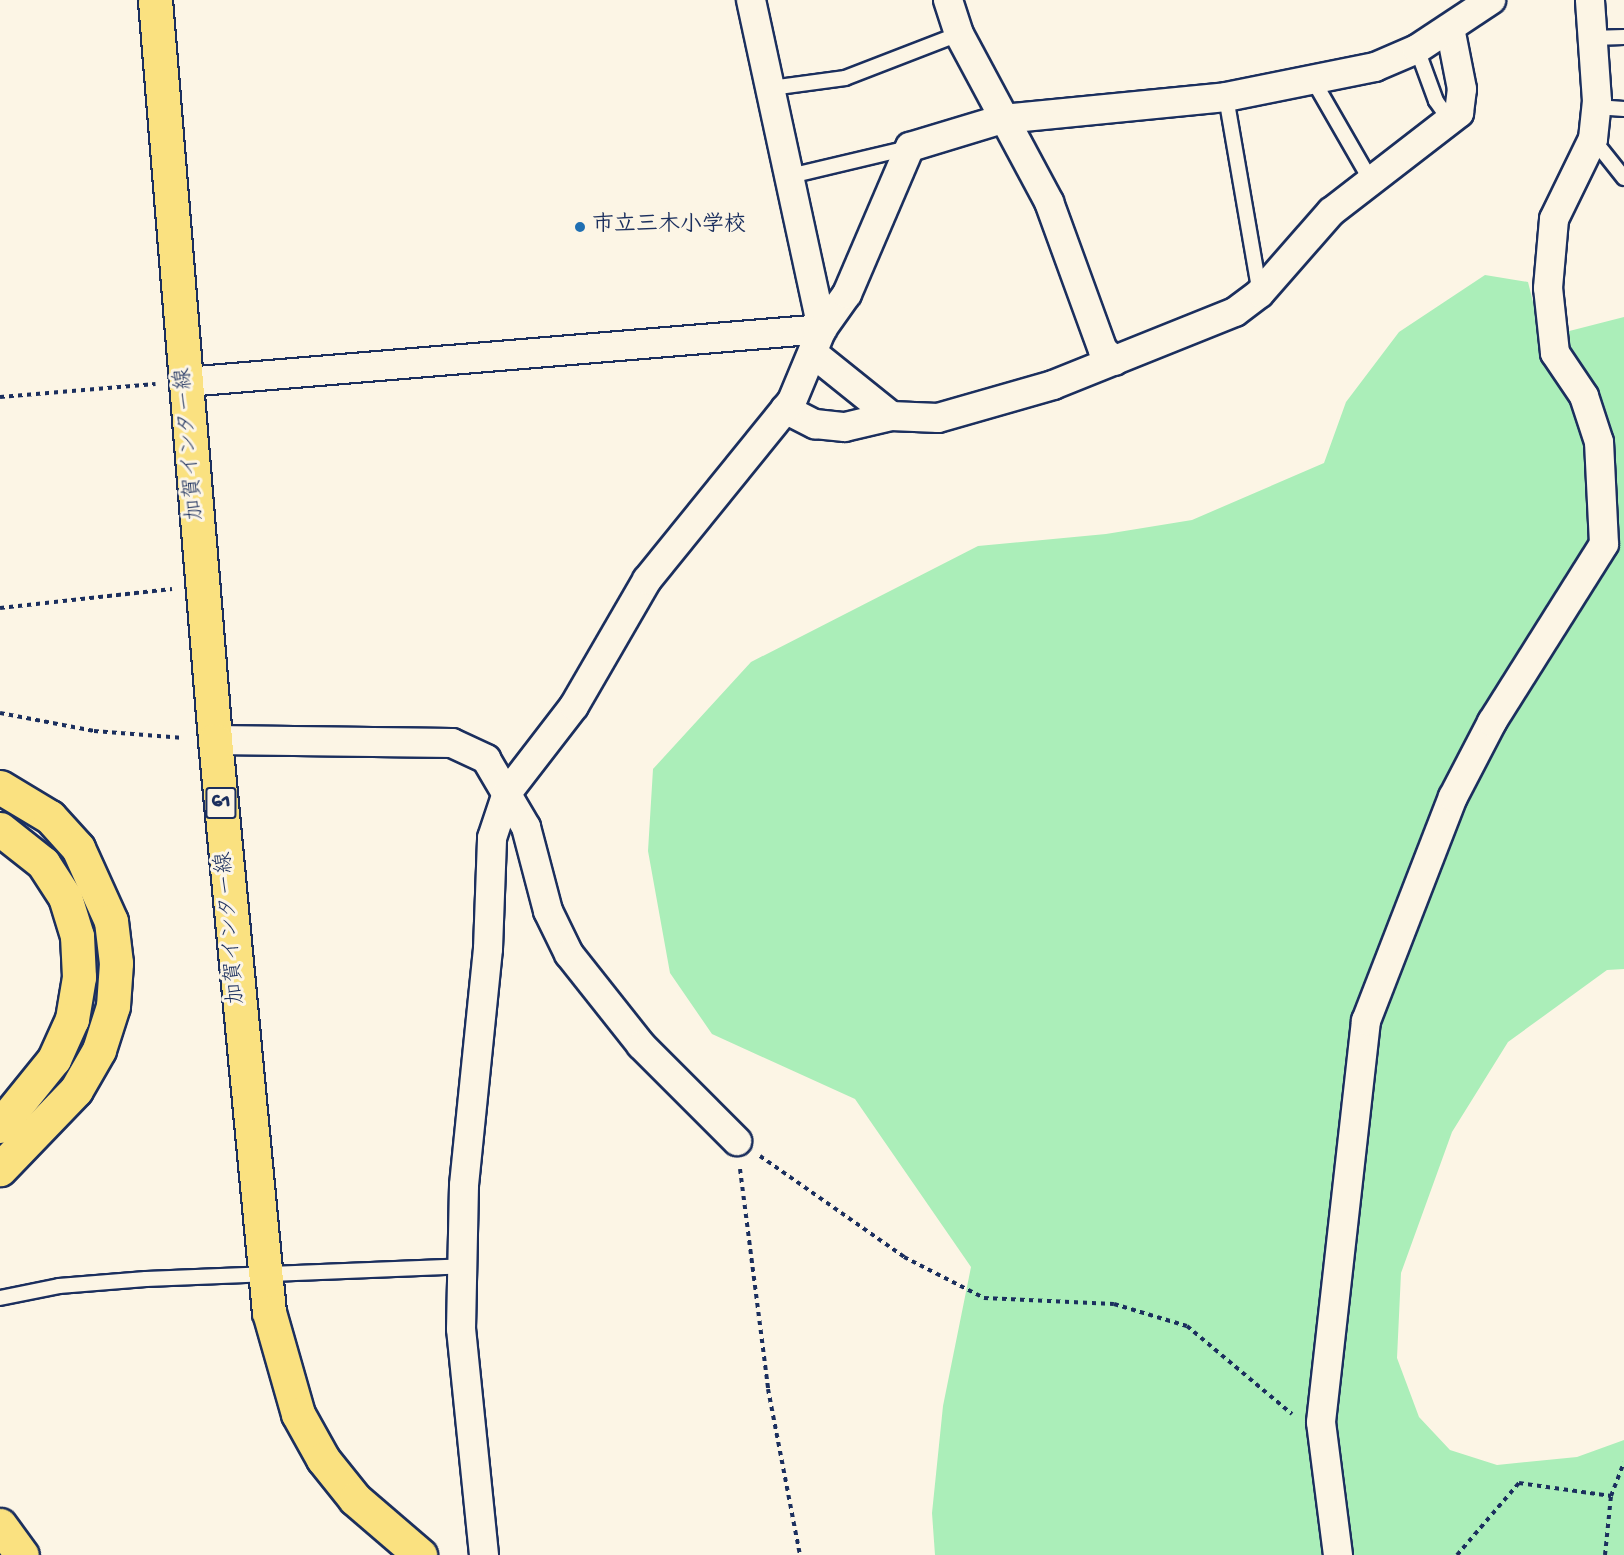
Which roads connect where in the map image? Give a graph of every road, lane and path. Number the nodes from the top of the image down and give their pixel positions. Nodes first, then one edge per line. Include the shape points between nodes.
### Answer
1 (155, 0) edge
2 (751, 0) edge
3 (948, 0) edge
4 (1491, 0) edge
5 (1590, 0) edge
6 (1450, 28) junction
7 (958, 34) junction
8 (1592, 38) junction
9 (1624, 38) edge
10 (1417, 49) junction
11 (1313, 80) junction
12 (771, 88) junction
13 (1226, 97) junction
14 (1596, 107) junction
15 (1624, 109) edge
16 (1004, 119) junction
17 (1450, 120) junction
18 (1593, 140) junction
19 (910, 147) junction
20 (790, 176) junction
21 (1624, 178) edge
22 (1370, 179) junction
23 (1260, 293) junction
24 (818, 342) junction
25 (1115, 361) junction
26 (186, 381) junction
27 (0, 397) edge
28 (786, 410) junction
29 (891, 416) junction
30 (203, 586) junction
31 (0, 608) edge
32 (0, 713) edge
33 (215, 740) junction
34 (0, 787) edge
35 (507, 793) junction
36 (0, 829) edge
37 (0, 1126) edge
38 (736, 1141) junction
39 (0, 1169) edge
40 (464, 1266) junction
41 (264, 1272) junction
42 (0, 1298) edge
43 (1321, 1422) junction
44 (1624, 1462) edge
45 (1611, 1496) junction
46 (0, 1525) edge
47 (0, 1548) edge
48 (5, 1555) edge
49 (22, 1555) edge
50 (420, 1555) edge
51 (484, 1555) edge
52 (800, 1555) edge
53 (1338, 1555) edge
54 (1457, 1555) edge
55 (1605, 1555) edge

1 - 26 main road, 加賀インター線 / 61
2 - 12 street
3 - 7 street
4 - 6 street
5 - 8 street
6 - 10 street
6 - 17 street via 1462,89 1459,113
7 - 12 lane via 845,78
7 - 16 street
8 - 9 lane
8 - 14 street
10 - 11 street via 1375,67
10 - 17 lane via 1436,101
11 - 13 street
11 - 22 lane
12 - 20 street
13 - 16 street
13 - 23 lane
14 - 15 lane
14 - 18 street
16 - 19 street
16 - 25 street via 1048,202 1103,350
17 - 22 street
18 - 21 lane
18 - 43 street via 1554,219 1548,288 1555,353 1584,396 1599,442 1604,544 1492,722 1453,796 1366,1021
19 - 20 lane
19 - 24 street via 839,310
20 - 24 street
22 - 23 street via 1331,212
23 - 25 street via 1235,312
24 - 26 street
24 - 28 street
24 - 29 street
25 - 29 street via 991,406 938,418
26 - 27 path
26 - 30 main road, 加賀インター線 / 61
28 - 29 street via 815,424 845,427
28 - 35 street via 646,580 574,706
30 - 31 path
30 - 33 main road, 加賀インター線 / 61
32 - 33 path via 94,731
33 - 35 street via 452,743 486,759
33 - 41 main road, 加賀インター線 / 61
34 - 39 main road via 50,817 78,848 111,921 116,963 112,1006 82,1080 44,1128
35 - 38 street via 526,827 548,911 569,954 641,1045
35 - 40 street via 492,838 488,949 464,1185
36 - 37 main road via 43,863 65,897 77,936 79,977 72,1019 54,1059
38 - 43 path via 856,1226 945,1280 984,1298 1114,1304 1150,1311 1186,1326 1284,1409
38 - 52 path via 768,1389
40 - 41 lane
40 - 51 street via 461,1329
41 - 42 lane via 59,1286
41 - 50 main road, 加賀インター線 / 61 via 282,1368 298,1414 323,1460 355,1499
43 - 53 street
44 - 45 path
45 - 54 path via 1519,1483
45 - 55 path
46 - 49 main road
47 - 48 main road

